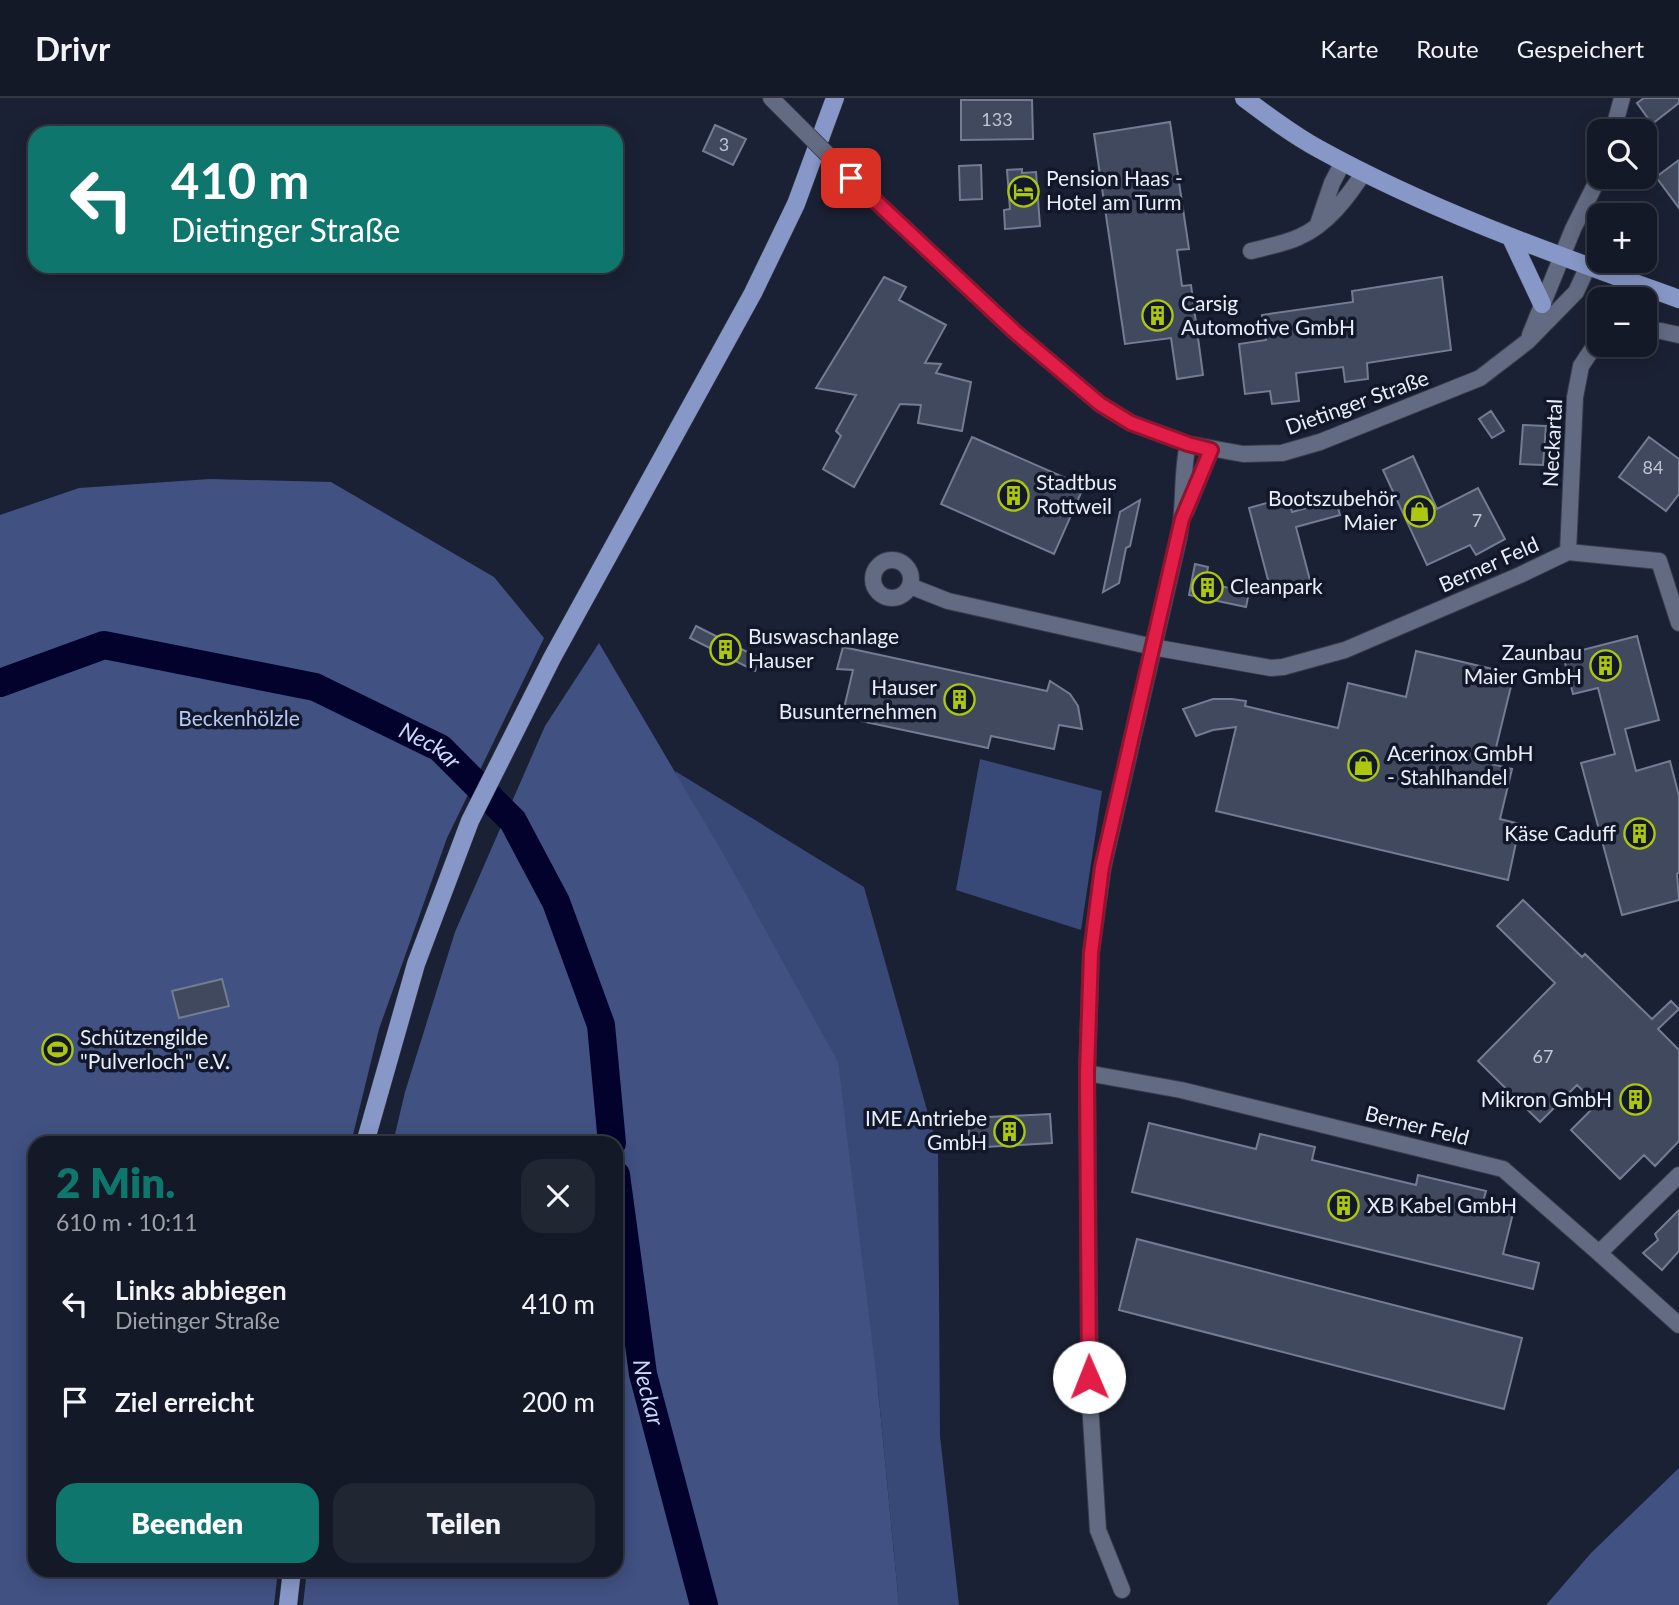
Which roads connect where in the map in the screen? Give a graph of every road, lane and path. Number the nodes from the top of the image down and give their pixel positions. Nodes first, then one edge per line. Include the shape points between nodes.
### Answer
1 (771, 98) edge
2 (835, 98) edge
3 (1244, 98) edge
4 (1622, 98) edge
5 (1616, 119) edge
6 (1343, 162) junction
7 (1364, 172) junction
8 (1593, 189) edge
9 (1318, 225) junction
10 (1511, 237) junction
11 (1251, 251) dead end
12 (1562, 256) junction
13 (1587, 266) edge
14 (1587, 268) edge
15 (1607, 273) edge
16 (1679, 299) edge
17 (1542, 304) junction
18 (1657, 331) edge
19 (1679, 335) edge
20 (1528, 341) junction
21 (1587, 357) edge
22 (1188, 444) junction
23 (1211, 450) junction
24 (1182, 519) junction
25 (1568, 552) junction
26 (910, 586) dead end
27 (1679, 623) edge
28 (1154, 647) junction
29 (1087, 1073) junction
30 (367, 1136) edge
31 (1679, 1175) edge
32 (1599, 1253) junction
33 (1679, 1325) edge
34 (291, 1577) edge
35 (1122, 1590) dead end
36 (288, 1605) edge

1 - 22 street, Dietinger Straße, bridge via 1015,332 1100,404 1131,423
2 - 30 main road via 796,204 753,293 552,659 470,821 400,1017
3 - 6 main road
4 - 5 street
6 - 7 main road
6 - 9 street
7 - 9 street
7 - 10 main road
8 - 12 street
9 - 11 street via 1300,237
10 - 12 main road
10 - 17 main road
12 - 13 main road
12 - 17 street
14 - 20 street, Dietinger Straße via 1576,292
15 - 16 main road
17 - 20 street
18 - 19 street
20 - 23 street, Dietinger Straße via 1480,378 1320,442 1282,453
21 - 25 street, Neckartal via 1575,397
22 - 23 street, Dietinger Straße
22 - 24 street via 1182,469
23 - 24 street
24 - 28 street
25 - 27 street, Berner Feld via 1659,561
25 - 28 street, Berner Feld via 1345,650 1283,667
26 - 28 street, Berner Feld via 947,601
28 - 29 street via 1102,867 1091,953
29 - 32 street, Berner Feld via 1181,1090 1503,1169
29 - 35 street via 1090,1404 1098,1530
31 - 32 street
32 - 33 street, Berner Feld
34 - 36 main road

